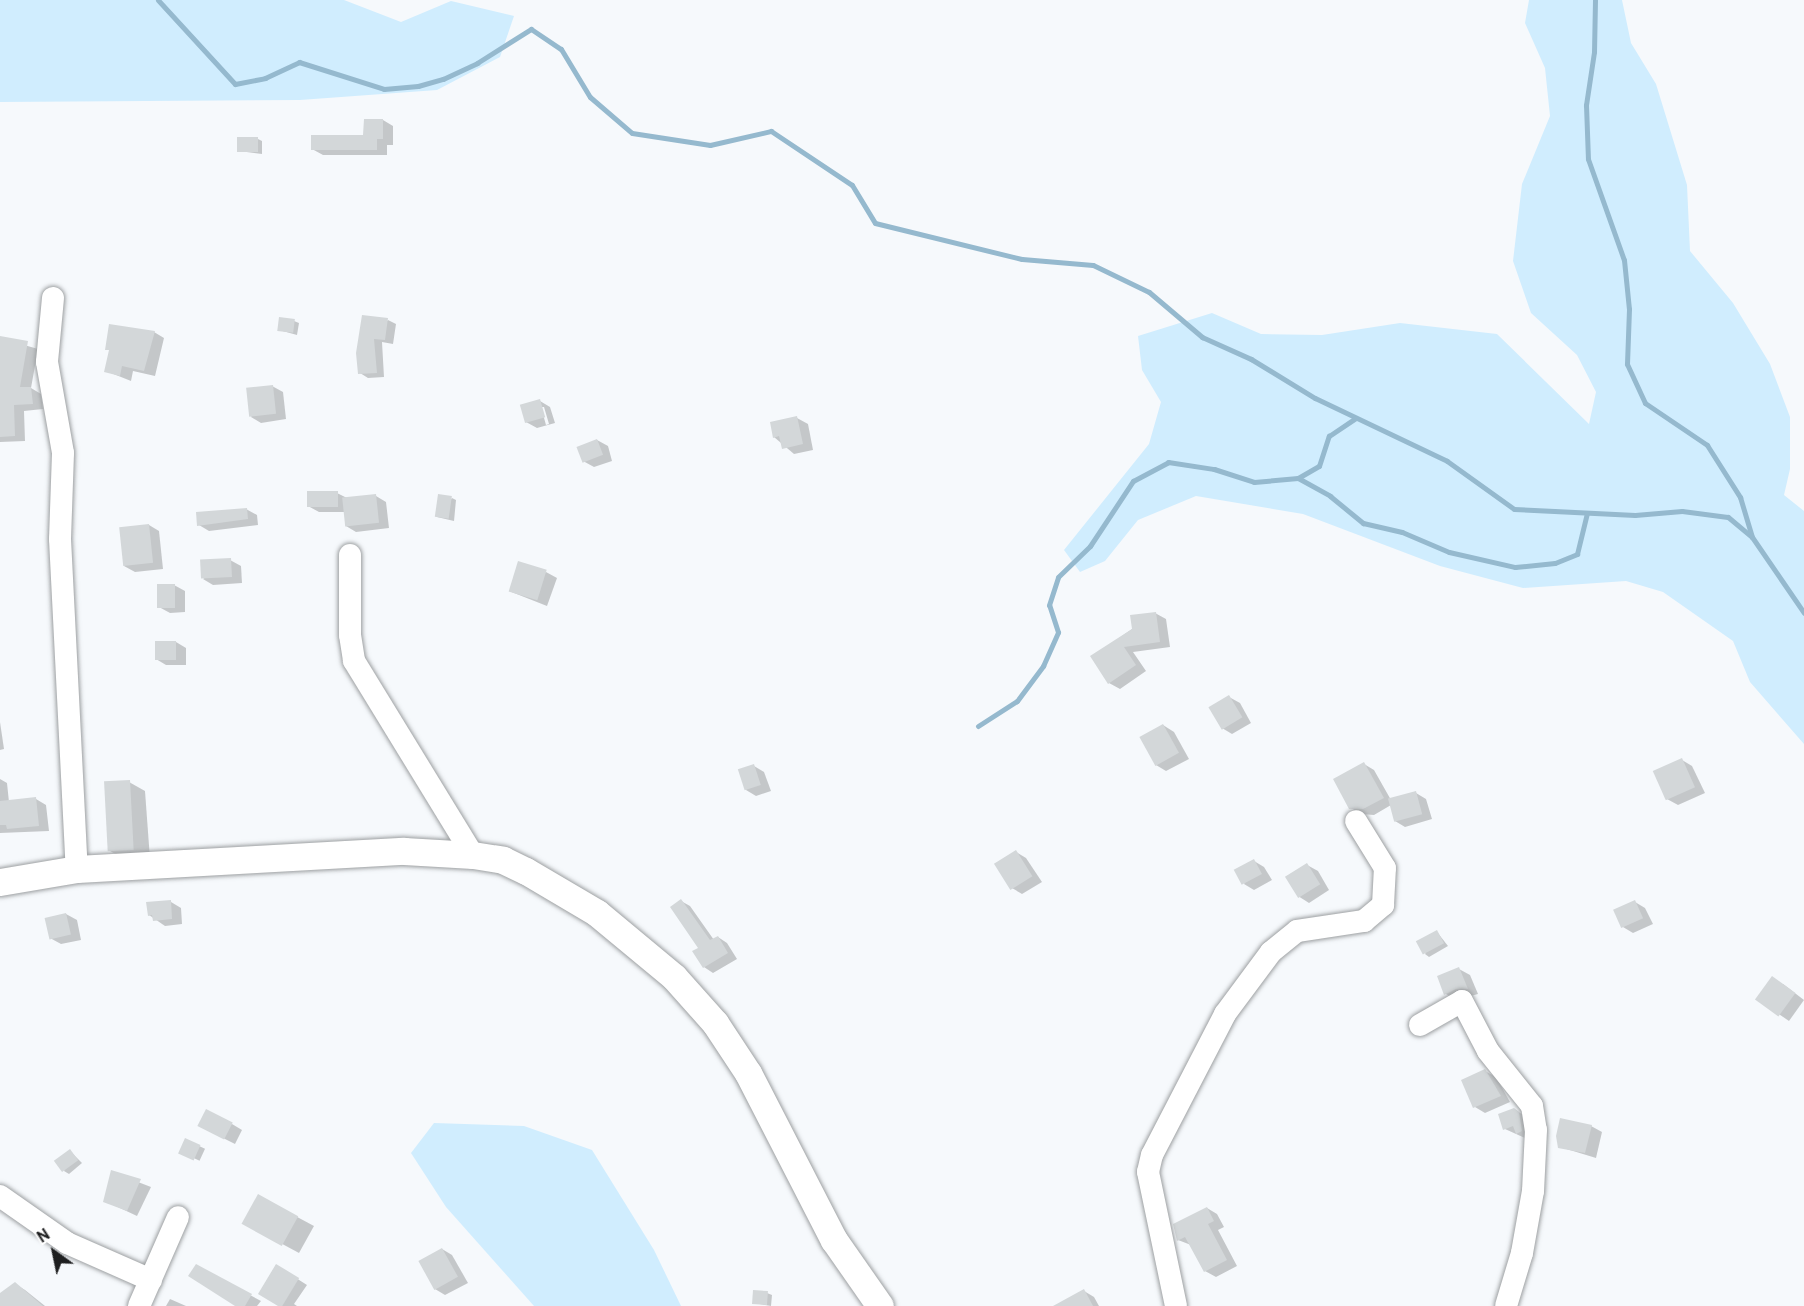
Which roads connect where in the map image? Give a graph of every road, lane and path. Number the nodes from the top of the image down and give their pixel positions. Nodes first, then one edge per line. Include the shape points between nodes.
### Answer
1 (53, 298) dead end
2 (350, 555) dead end
3 (1356, 821) dead end
4 (473, 855) junction
5 (77, 869) junction
6 (0, 882) edge
7 (1420, 1025) dead end
8 (0, 1197) edge
9 (178, 1217) dead end
10 (151, 1280) junction
11 (139, 1306) edge
12 (880, 1306) edge
13 (1176, 1306) edge
14 (1506, 1306) edge

1 - 5 street via 46,362 63,453 60,539
2 - 4 street via 350,635 354,661
3 - 13 street via 1385,868 1383,905 1364,921 1297,931 1271,952 1225,1014 1152,1155 1148,1172
4 - 5 street via 404,851
4 - 12 street via 502,860 526,871 597,913 698,1002 748,1073 834,1240
5 - 6 street
7 - 14 street via 1462,1001 1488,1051 1532,1106 1536,1130 1533,1191 1522,1253
8 - 10 street via 67,1243
9 - 10 street
10 - 11 street

